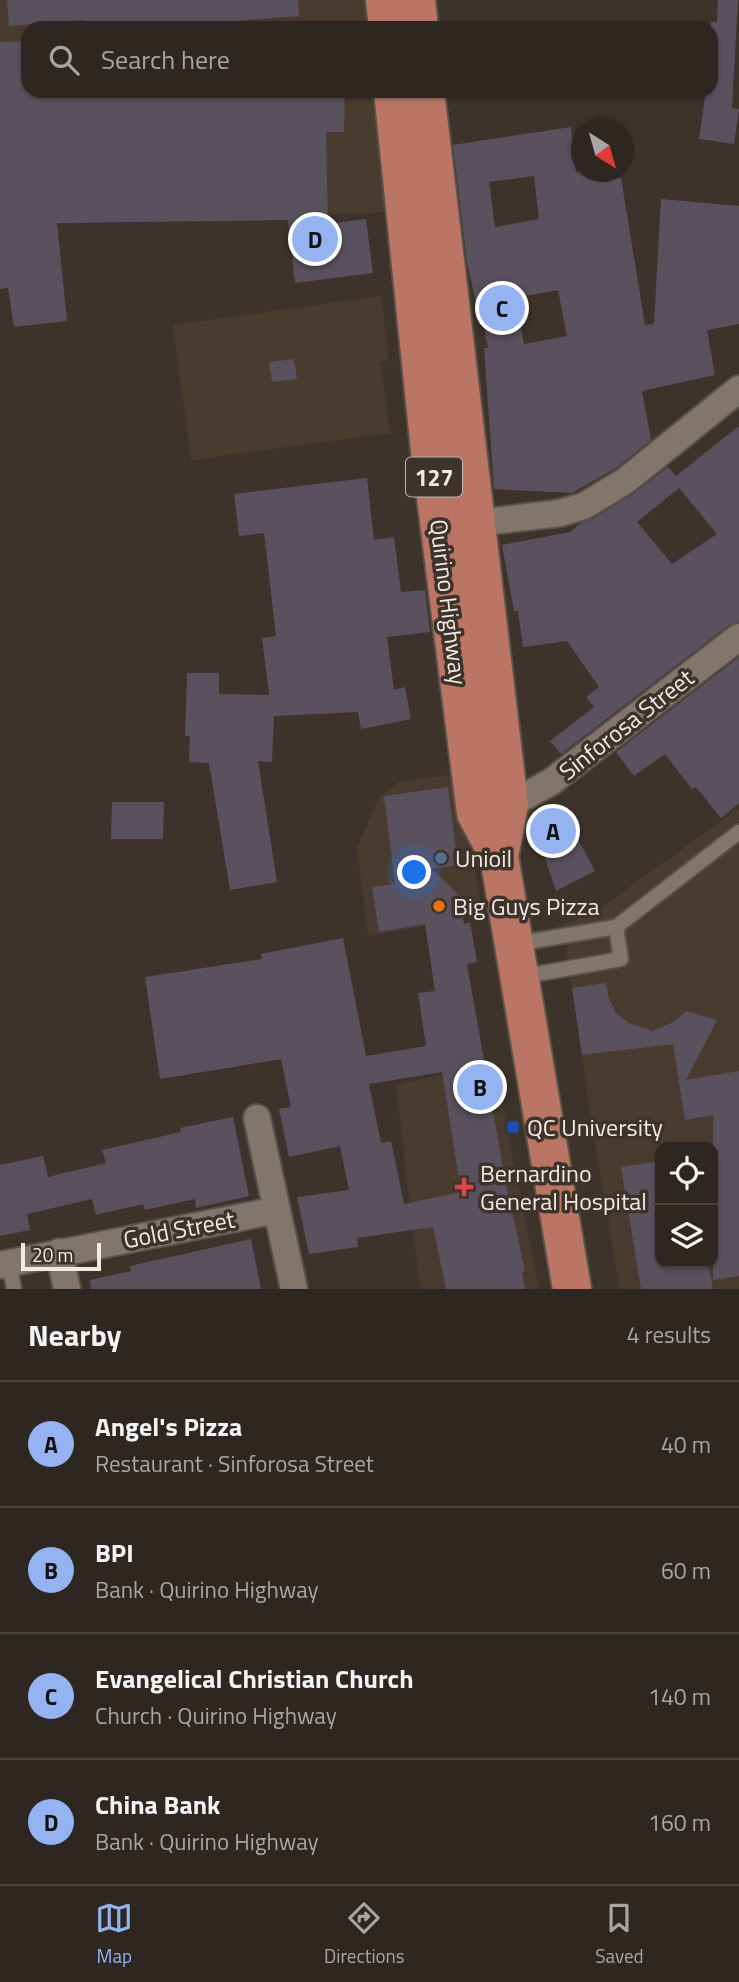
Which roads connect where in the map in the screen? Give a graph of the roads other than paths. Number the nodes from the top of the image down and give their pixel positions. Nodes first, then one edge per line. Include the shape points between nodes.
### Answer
1 (385, 0) edge
2 (416, 0) edge
3 (387, 21) edge
4 (418, 21) edge
5 (395, 98) edge
6 (424, 98) edge
7 (417, 165) junction
8 (739, 389) edge
9 (458, 526) junction
10 (739, 637) edge
11 (509, 805) junction
12 (739, 832) edge
13 (499, 856) junction
14 (616, 927) junction
15 (516, 961) junction
16 (257, 1118) dead end
17 (277, 1210) junction
18 (59, 1252) junction
19 (5, 1264) edge
20 (14, 1289) edge
21 (67, 1289) edge
22 (294, 1289) edge
23 (572, 1289) edge

1 - 3 main road
2 - 4 main road
5 - 7 main road, Quirino Highway / 127
6 - 7 main road, Quirino Highway / 127
7 - 9 main road, Quirino Highway / 127
8 - 9 street via 625,481 594,500 560,513
9 - 11 main road, Quirino Highway / 127
9 - 13 main road, Quirino Highway / 127 via 476,813
10 - 11 street, Sinforosa Street via 551,782
11 - 13 main road, Quirino Highway / 127
12 - 14 lane
13 - 15 main road, Quirino Highway / 127
14 - 15 lane
14 - 15 lane via 621,959
15 - 23 main road, Quirino Highway / 127
16 - 17 street
17 - 18 street, Gold Street
17 - 22 street
18 - 19 street, Gold Street
18 - 21 street
19 - 20 lane

